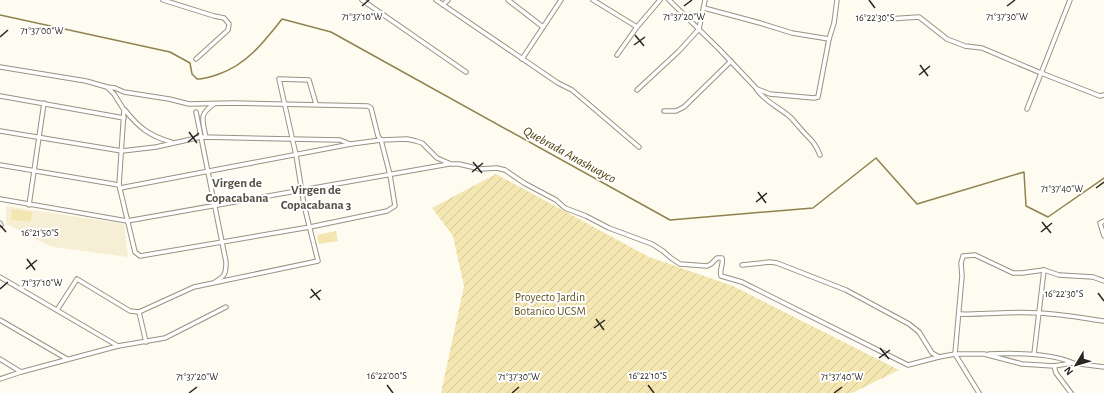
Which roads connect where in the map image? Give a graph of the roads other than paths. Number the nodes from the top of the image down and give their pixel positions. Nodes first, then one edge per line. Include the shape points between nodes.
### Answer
1 (163, 0) edge
2 (362, 0) edge
3 (436, 0) edge
4 (448, 0) edge
5 (508, 0) edge
6 (561, 0) edge
7 (593, 0) edge
8 (660, 0) edge
9 (669, 0) edge
10 (705, 0) edge
11 (836, 0) edge
12 (1070, 0) edge
13 (444, 5) junction
14 (704, 8) junction
15 (888, 19) dead end
16 (543, 27) junction
17 (637, 27) junction
18 (698, 29) junction
19 (829, 39) junction
20 (617, 55) dead end
21 (196, 59) dead end
22 (522, 59) junction
23 (731, 62) junction
24 (0, 67) edge
25 (466, 72) dead end
26 (1041, 73) junction
27 (107, 87) junction
28 (757, 89) junction
29 (637, 90) dead end
30 (1104, 95) edge
31 (0, 96) edge
32 (44, 103) junction
33 (215, 103) junction
34 (285, 104) junction
35 (316, 104) junction
36 (1027, 109) dead end
37 (124, 110) junction
38 (664, 111) dead end
39 (196, 112) dead end
40 (124, 118) junction
41 (0, 130) edge
42 (40, 137) junction
43 (204, 137) junction
44 (292, 138) junction
45 (381, 140) junction
46 (172, 142) junction
47 (351, 144) junction
48 (639, 148) dead end
49 (122, 151) junction
50 (296, 155) junction
51 (820, 155) dead end
52 (451, 164) junction
53 (0, 165) edge
54 (35, 171) junction
55 (208, 172) junction
56 (390, 175) junction
57 (120, 186) junction
58 (302, 190) junction
59 (0, 199) edge
60 (29, 205) junction
61 (215, 205) junction
62 (127, 221) junction
63 (1104, 221) edge
64 (310, 227) junction
65 (1104, 236) edge
66 (222, 241) junction
67 (742, 265) dead end
68 (1044, 270) junction
69 (0, 277) edge
70 (1104, 281) edge
71 (212, 283) junction
72 (226, 307) dead end
73 (57, 310) junction
74 (139, 312) junction
75 (1039, 313) junction
76 (959, 314) junction
77 (0, 320) edge
78 (1104, 321) edge
79 (146, 342) junction
80 (118, 346) junction
81 (955, 354) junction
82 (984, 354) junction
83 (1034, 354) junction
84 (939, 357) junction
85 (0, 358) edge
86 (67, 359) junction
87 (1072, 363) junction
88 (1054, 366) junction
89 (1104, 367) edge
90 (21, 372) junction
91 (0, 379) edge
92 (979, 393) edge
93 (1071, 393) edge

1 - 21 street via 224,18 229,24 228,30
2 - 25 street
3 - 13 street
4 - 13 street
5 - 16 street
6 - 16 street
7 - 17 street
8 - 17 street
9 - 18 street
10 - 14 street
11 - 19 street via 834,24
12 - 26 street
13 - 22 street
14 - 18 street
14 - 19 street via 792,33
15 - 26 street via 919,17 947,39 965,46 982,48
16 - 22 street
17 - 20 street
18 - 23 street
18 - 29 street
19 - 28 street via 818,97 770,94
22 - 48 street via 572,90
23 - 28 street
23 - 38 street via 684,107 676,111
24 - 27 street via 86,81
26 - 30 street via 1100,96
26 - 36 street
27 - 33 street via 189,104
27 - 37 street
28 - 51 street via 767,101 790,117 810,138
31 - 32 street
32 - 40 street
32 - 42 street
33 - 34 street
33 - 43 street via 203,114
34 - 35 street
34 - 35 street via 279,79 309,80
34 - 44 street
35 - 45 street via 368,106
37 - 40 street
37 - 46 street via 143,130
39 - 43 street
40 - 49 street
41 - 42 street
42 - 49 street
42 - 54 street
43 - 44 street
43 - 46 street
43 - 55 street
44 - 47 street via 340,140
44 - 50 street
45 - 47 street
45 - 52 street via 407,139 422,143 437,158
45 - 56 street
46 - 49 street via 156,147
47 - 50 street
49 - 57 street
50 - 55 street
50 - 58 street
52 - 56 street
52 - 84 street via 504,170 556,200 565,208 652,244 680,264 707,266 717,258 722,258 721,276 742,282 908,365
53 - 54 street
54 - 57 street
54 - 60 street
55 - 57 street
55 - 61 street
56 - 58 street
56 - 64 street via 395,202 391,209
57 - 62 street
58 - 61 street
58 - 64 street
59 - 60 street
60 - 62 street
61 - 62 street
61 - 66 street
62 - 66 street via 135,252 140,256
63 - 65 street via 1100,223
64 - 66 street
64 - 71 street via 318,261
66 - 71 street via 226,262 225,273
67 - 84 street via 777,263 846,290 909,324 919,332 932,353
68 - 70 street via 1059,275 1093,277
68 - 75 street
68 - 76 street via 1012,272 975,255 963,256
69 - 73 street
71 - 74 street via 194,286
72 - 79 street via 165,338
73 - 74 street via 77,278 130,311
73 - 80 street
74 - 79 street
75 - 76 street
75 - 78 street
75 - 83 street
76 - 81 street
77 - 86 street
79 - 80 street
80 - 86 street
81 - 82 street
81 - 84 street
81 - 92 street
82 - 83 street
82 - 88 street via 1022,364
83 - 87 street via 1064,359
85 - 90 street
86 - 90 street
87 - 88 street
87 - 89 street
88 - 93 street via 1056,373
90 - 91 street

